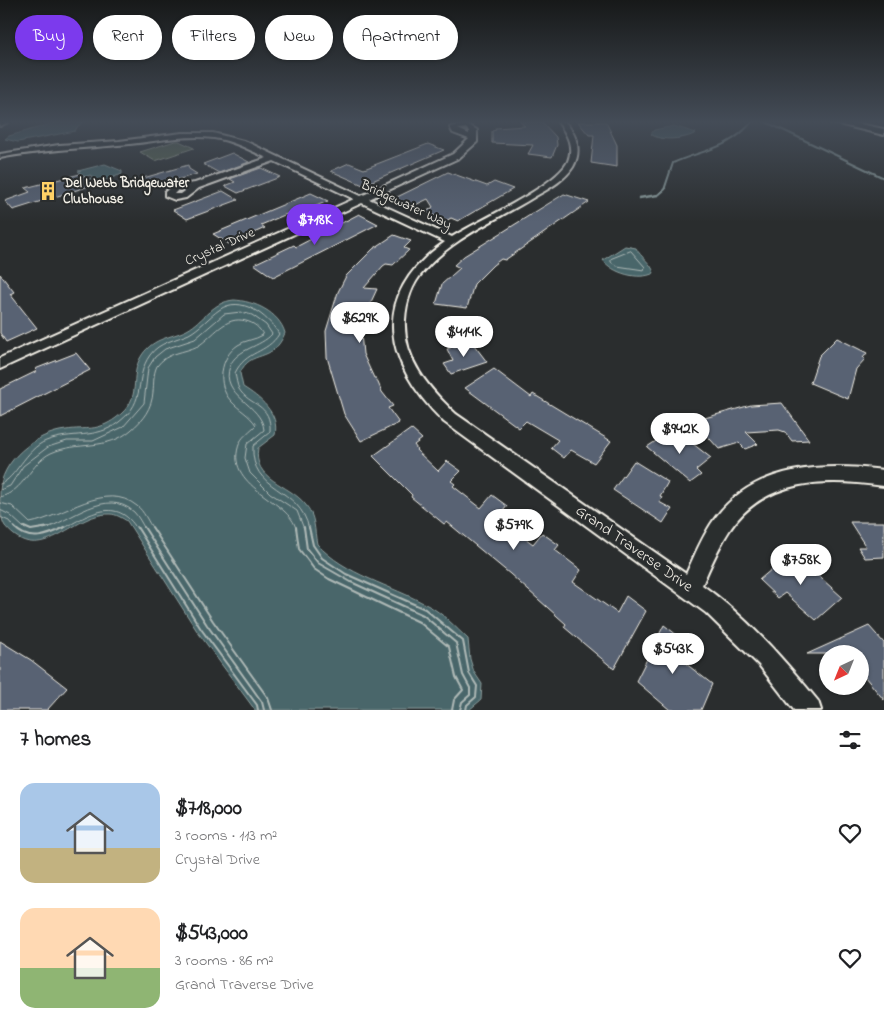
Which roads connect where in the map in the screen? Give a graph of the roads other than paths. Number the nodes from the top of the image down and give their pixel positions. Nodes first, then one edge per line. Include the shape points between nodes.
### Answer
1 (269, 155) edge
2 (455, 155) edge
3 (572, 155) edge
4 (275, 158) junction
5 (196, 186) dead end
6 (362, 199) junction
7 (453, 242) junction
8 (0, 364) edge
9 (884, 478) edge
10 (690, 588) junction
11 (809, 710) edge

1 - 4 street, Bridgewater Way
2 - 6 street, Crystal Drive
3 - 7 street, Grand Traverse Drive via 564,172 551,183
4 - 5 street
4 - 6 street, Bridgewater Way
6 - 7 street, Bridgewater Way
6 - 8 street, Crystal Drive
7 - 10 street, Grand Traverse Drive via 417,271 400,306 400,342 420,386 450,418
9 - 10 street via 810,474 766,487 734,510 723,524
10 - 11 street, Grand Traverse Drive via 767,657

